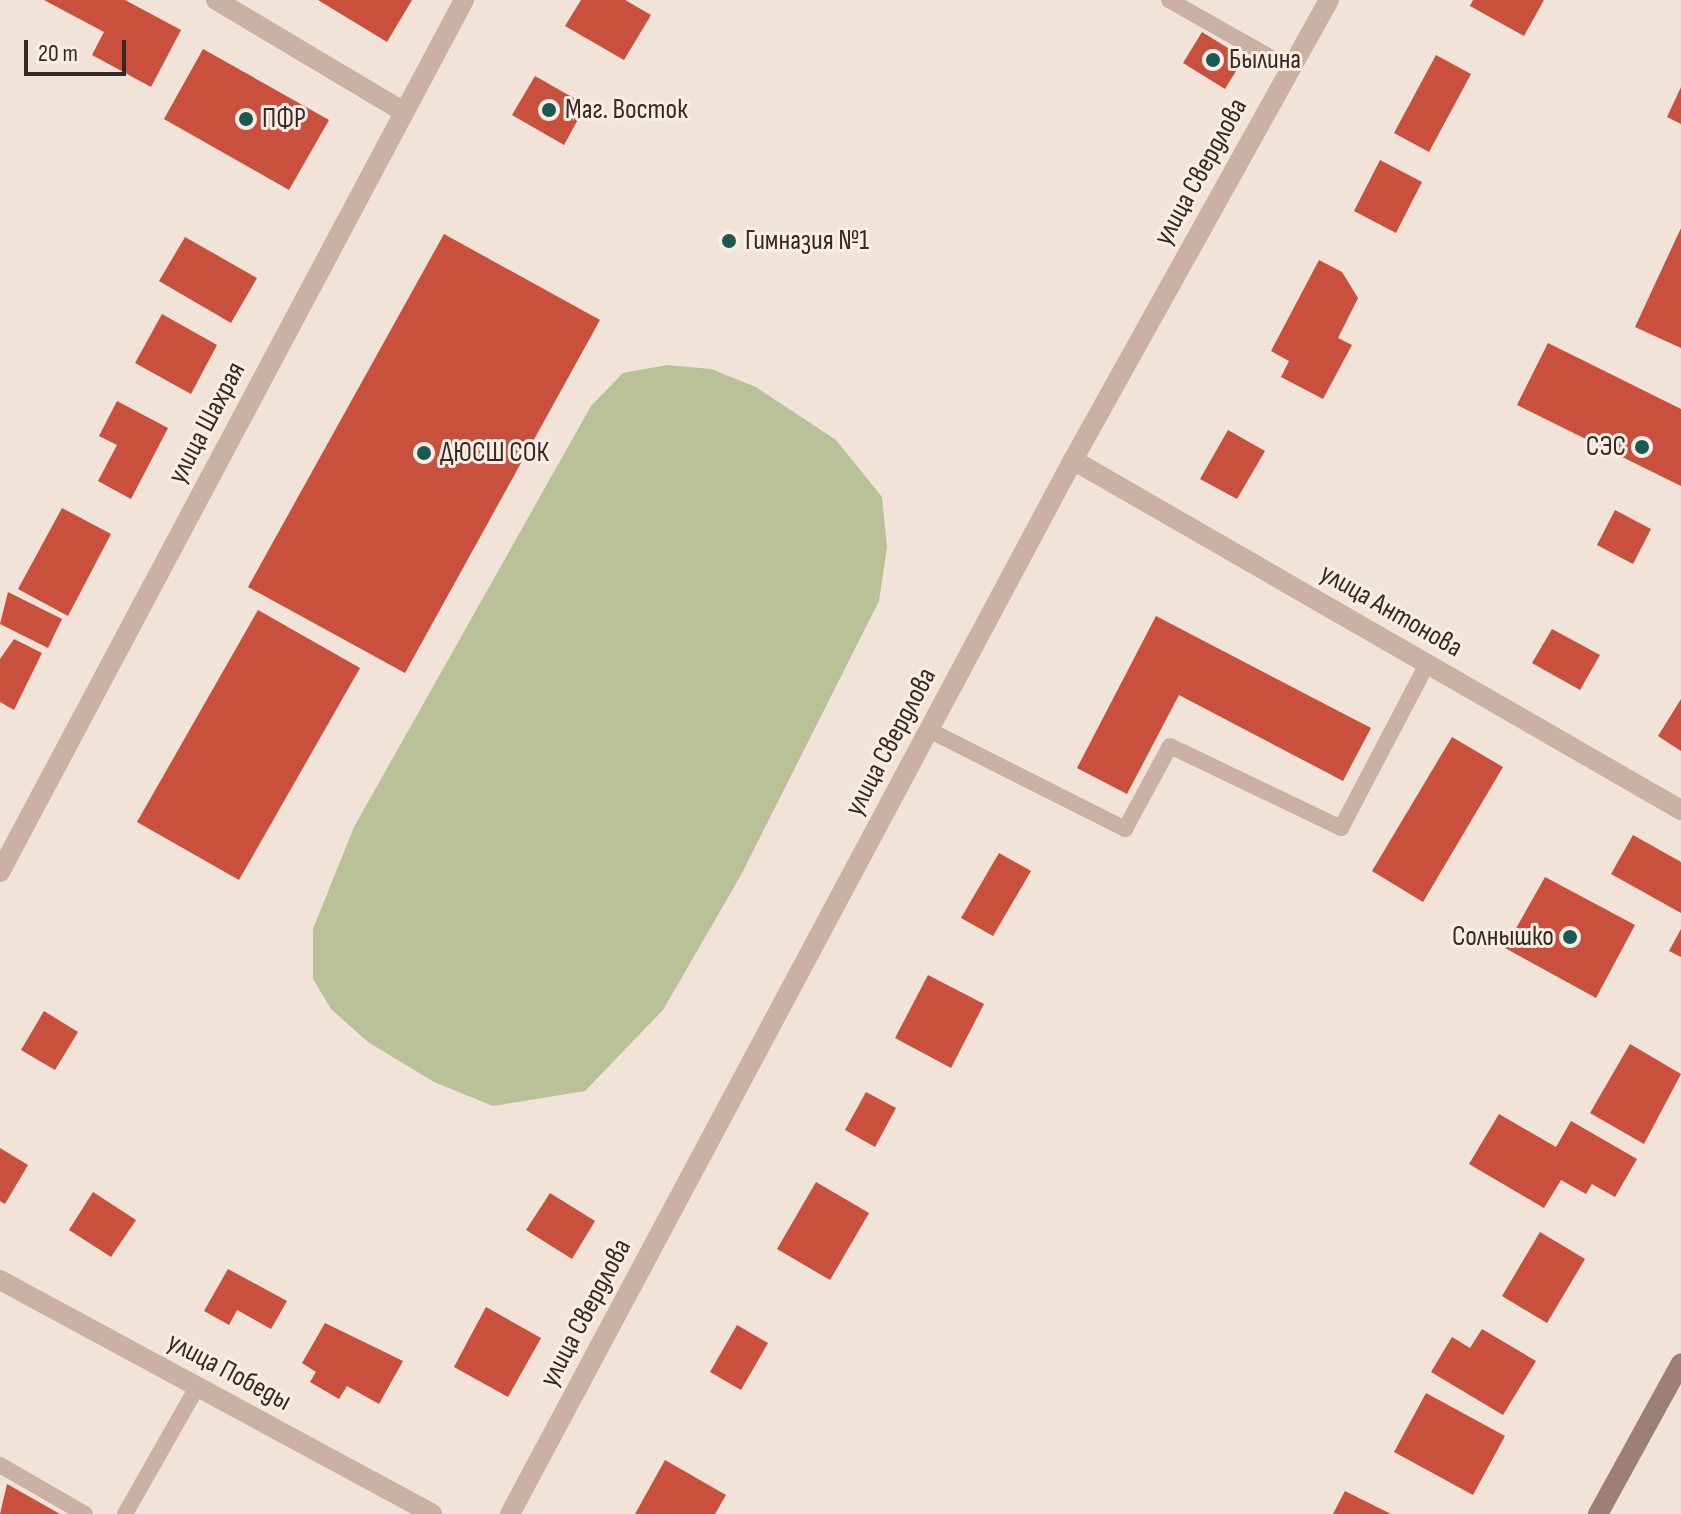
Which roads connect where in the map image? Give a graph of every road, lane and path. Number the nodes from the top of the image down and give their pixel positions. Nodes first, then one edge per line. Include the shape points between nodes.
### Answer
1 (216, 0) edge
2 (464, 0) edge
3 (1169, 0) edge
4 (1329, 0) edge
5 (1291, 69) junction
6 (404, 112) junction
7 (1073, 460) junction
8 (1427, 664) junction
9 (929, 730) junction
10 (1681, 810) edge
11 (0, 872) edge
12 (0, 1280) edge
13 (1681, 1363) edge
14 (197, 1387) junction
15 (0, 1465) edge
16 (85, 1514) edge
17 (125, 1514) edge
18 (432, 1514) edge
19 (510, 1514) edge
20 (1598, 1514) edge

1 - 6 street
2 - 6 street, улица Шахрая
3 - 5 lane
4 - 5 street, улица Свердлова
5 - 7 street, улица Свердлова
6 - 11 street, улица Шахрая
7 - 8 street, улица Антонова
7 - 9 street, улица Свердлова
8 - 9 lane via 1341,828 1170,746 1125,829
8 - 10 street, улица Антонова
9 - 19 street, улица Свердлова
12 - 14 street, улица Победы
13 - 20 main road
14 - 17 lane
14 - 18 street, улица Победы
15 - 16 lane

